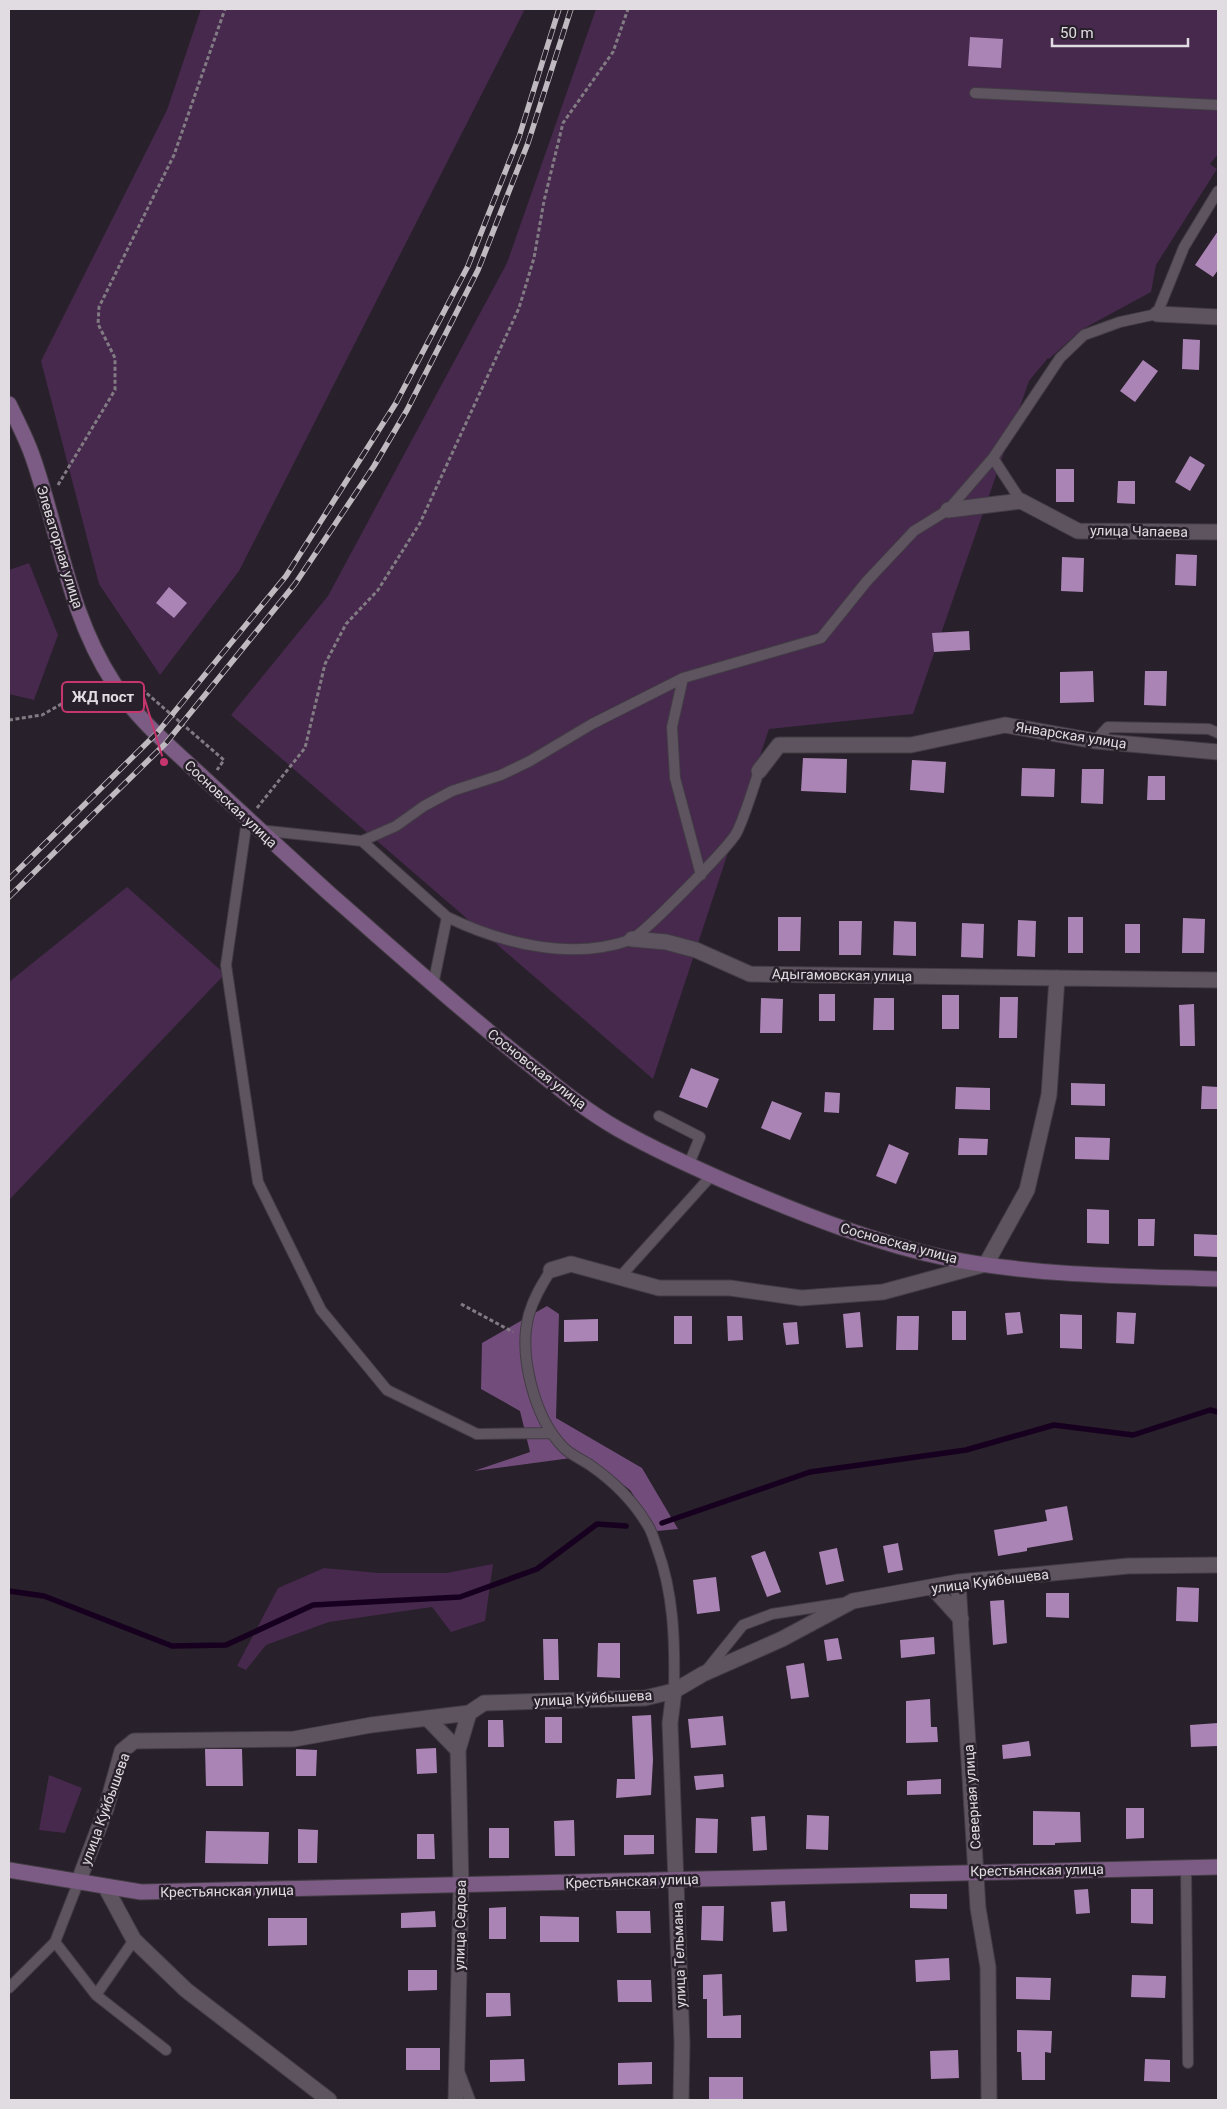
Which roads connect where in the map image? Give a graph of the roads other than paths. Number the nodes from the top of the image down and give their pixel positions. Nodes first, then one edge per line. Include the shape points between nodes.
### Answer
1 (975, 93) dead end
2 (1218, 105) edge
3 (1218, 191) edge
4 (1157, 314) junction
5 (1218, 317) edge
6 (9, 404) edge
7 (993, 458) junction
8 (1022, 501) junction
9 (948, 510) junction
10 (1218, 532) edge
11 (683, 678) junction
12 (1218, 733) edge
13 (161, 738) joint
14 (1095, 741) junction
15 (1218, 752) edge
16 (758, 771) joint
17 (252, 825) junction
18 (362, 841) junction
19 (701, 875) junction
20 (447, 917) junction
21 (632, 940) junction
22 (1057, 978) junction
23 (1218, 980) edge
24 (433, 985) junction
25 (659, 1116) dead end
26 (690, 1164) junction
27 (712, 1175) junction
28 (986, 1264) junction
29 (551, 1270) joint
30 (620, 1277) junction
31 (1218, 1280) edge
32 (551, 1433) junction
33 (1218, 1565) edge
34 (958, 1582) junction
35 (932, 1587) junction
36 (854, 1601) junction
37 (961, 1619) junction
38 (703, 1674) junction
39 (674, 1691) junction
40 (469, 1713) junction
41 (427, 1718) junction
42 (458, 1750) junction
43 (1218, 1866) edge
44 (1186, 1867) junction
45 (9, 1870) edge
46 (977, 1871) junction
47 (676, 1879) junction
48 (78, 1883) junction
49 (461, 1886) junction
50 (106, 1888) junction
51 (134, 1940) junction
52 (55, 1942) junction
53 (9, 1988) edge
54 (96, 1995) junction
55 (166, 2050) dead end
56 (1188, 2063) dead end
57 (457, 2064) junction
58 (329, 2100) edge
59 (456, 2100) edge
60 (470, 2100) edge
61 (681, 2100) edge
62 (989, 2100) edge

1 - 2 lane
3 - 4 lane via 1184,247
4 - 5 street
4 - 7 lane via 1120,322 1084,335 1060,358
6 - 13 main road, Элеваторная улица via 31,451 69,587 87,631 122,696
7 - 8 lane
7 - 9 lane
8 - 9 street
8 - 10 street, улица Чапаева via 1078,531
9 - 11 lane via 914,531 821,638
11 - 18 lane via 592,724 530,761 502,775 452,791 396,826
11 - 19 lane via 672,727 675,778
12 - 14 lane via 1210,729 1108,727
13 - 17 main road, Сосновская улица
14 - 15 street, Январская улица
14 - 16 street, Январская улица via 1005,724 911,745 779,746
16 - 19 lane via 737,834
17 - 18 lane
17 - 24 main road, Сосновская улица
17 - 32 lane via 226,965 258,1182 317,1302 387,1390 477,1434
18 - 20 lane
19 - 21 lane
20 - 21 lane via 477,932 577,951
20 - 24 lane
21 - 22 street, Адыгамовская улица via 666,942 696,950 750,974
22 - 23 street, Адыгамовская улица
22 - 28 street via 1049,1094 1027,1190
24 - 26 main road, Сосновская улица via 566,1094 617,1128
25 - 26 lane via 700,1137
26 - 27 main road, Сосновская улица
27 - 28 main road, Сосновская улица via 802,1214 866,1236 943,1257
27 - 30 lane
28 - 30 street, Сосновская улица via 883,1292 801,1298 730,1288 659,1288
28 - 31 main road, Сосновская улица via 1067,1274
29 - 30 street, Сосновская улица via 572,1264
29 - 32 lane via 538,1290 525,1338 538,1410
32 - 39 lane via 565,1449 628,1495 649,1526 664,1566 671,1605 675,1641
33 - 34 street, улица Куйбышева via 1128,1566
34 - 35 street, улица Куйбышева
34 - 37 street, Северная улица
35 - 36 street, улица Куйбышева
35 - 37 street
36 - 38 street, улица Куйбышева via 782,1639
36 - 38 lane via 772,1614 743,1625
37 - 46 street, Северная улица
38 - 39 street, улица Куйбышева
39 - 40 street, улица Куйбышева via 645,1698 484,1702
39 - 47 street, улица Тельмана via 670,1723
40 - 41 street, улица Куйбышева
40 - 42 street, улица Седова
41 - 42 street
41 - 48 street, улица Куйбышева via 294,1739 134,1741 122,1751 106,1809
42 - 49 street, улица Седова
43 - 44 main road, Крестьянская улица
44 - 46 main road, Крестьянская улица
44 - 56 lane
45 - 48 main road, Крестьянская улица
46 - 47 main road, Крестьянская улица
46 - 62 street, Северная улица via 978,1908 988,1967
47 - 49 main road, Крестьянская улица
47 - 61 street, улица Тельмана
48 - 50 main road, Крестьянская улица
48 - 52 lane
49 - 50 main road, Крестьянская улица via 141,1892
49 - 57 street, улица Седова
50 - 51 street
51 - 54 lane
51 - 58 street via 186,1990
52 - 53 lane
52 - 54 lane
54 - 55 lane
57 - 59 street, улица Седова
57 - 60 lane

